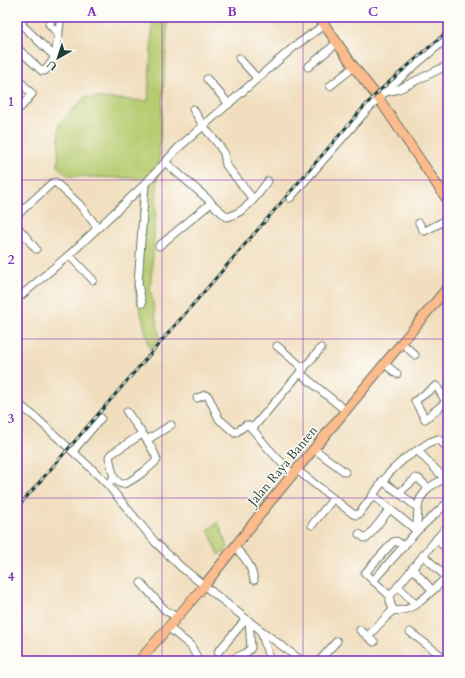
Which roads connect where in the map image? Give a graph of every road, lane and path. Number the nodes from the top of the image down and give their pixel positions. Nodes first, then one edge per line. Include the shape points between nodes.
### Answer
1 (26, 17) edge
2 (53, 17) edge
3 (61, 17) edge
4 (319, 17) edge
5 (19, 22) edge
6 (324, 25) junction
7 (59, 35) junction
8 (448, 38) edge
9 (337, 43) junction
10 (17, 48) edge
11 (55, 57) junction
12 (239, 58) dead end
13 (448, 65) edge
14 (308, 67) dead end
15 (354, 67) junction
16 (17, 78) edge
17 (257, 78) junction
18 (207, 79) dead end
19 (330, 86) dead end
20 (386, 92) junction
21 (379, 99) junction
22 (229, 104) junction
23 (17, 106) edge
24 (193, 108) dead end
25 (204, 127) junction
26 (165, 162) junction
27 (268, 181) dead end
28 (146, 184) junction
29 (290, 198) dead end
30 (253, 200) junction
31 (448, 201) edge
32 (211, 203) junction
33 (17, 215) edge
34 (448, 219) edge
35 (419, 223) dead end
36 (17, 226) edge
37 (98, 228) junction
38 (159, 246) dead end
39 (36, 249) dead end
40 (68, 255) junction
41 (93, 280) dead end
42 (448, 287) edge
43 (17, 299) edge
44 (142, 303) dead end
45 (402, 343) junction
46 (277, 346) dead end
47 (321, 348) dead end
48 (415, 355) dead end
49 (385, 364) junction
50 (302, 371) junction
51 (397, 374) dead end
52 (197, 398) dead end
53 (17, 403) edge
54 (447, 404) edge
55 (344, 410) junction
56 (127, 412) dead end
57 (101, 418) dead end
58 (171, 425) dead end
59 (252, 429) junction
60 (142, 434) junction
61 (147, 440) junction
62 (448, 448) edge
63 (314, 449) junction
64 (73, 451) junction
65 (418, 451) junction
66 (295, 472) junction
67 (345, 472) dead end
68 (446, 477) edge
69 (114, 478) junction
70 (382, 481) junction
71 (107, 484) junction
72 (428, 488) junction
73 (399, 492) junction
74 (373, 495) junction
75 (333, 499) junction
76 (448, 502) edge
77 (418, 508) junction
78 (390, 509) junction
79 (312, 525) dead end
80 (416, 530) junction
81 (444, 530) dead end
82 (358, 534) dead end
83 (436, 539) junction
84 (404, 546) junction
85 (234, 547) junction
86 (448, 550) edge
87 (424, 555) junction
88 (412, 568) junction
89 (447, 576) edge
90 (254, 580) dead end
91 (373, 581) junction
92 (141, 583) dead end
93 (204, 586) junction
94 (398, 586) junction
95 (432, 590) junction
96 (390, 596) junction
97 (416, 605) junction
98 (393, 610) junction
99 (177, 617) junction
100 (247, 620) junction
101 (168, 627) junction
102 (360, 630) dead end
103 (261, 631) junction
104 (410, 632) dead end
105 (368, 636) junction
106 (336, 641) dead end
107 (374, 642) dead end
108 (218, 652) dead end
109 (237, 659) edge
110 (447, 660) edge
111 (139, 661) edge
112 (199, 661) edge
113 (228, 661) edge
114 (270, 661) edge
115 (302, 661) edge
116 (319, 661) edge

1 - 5 street
2 - 7 street via 49,24
3 - 7 street
4 - 6 main road
5 - 11 street
6 - 9 main road
6 - 17 street
7 - 11 street
8 - 20 street
9 - 14 street
9 - 15 main road
10 - 11 street via 44,72
12 - 17 street
13 - 20 street via 399,89
15 - 19 street
15 - 21 main road
16 - 23 street via 32,94 21,107
17 - 22 street
18 - 22 street
20 - 21 street
21 - 29 street
21 - 31 main road
22 - 25 street
24 - 25 street
25 - 26 street
25 - 30 street via 224,154 229,170
26 - 28 street
26 - 32 street
27 - 30 street
28 - 37 street
28 - 44 street via 138,284
30 - 32 street via 228,217
32 - 38 street
33 - 37 street via 55,182 79,204
34 - 35 street via 425,231
36 - 39 street
37 - 40 street
40 - 41 street
40 - 43 street
42 - 45 main road, Jalan Raya Banten
45 - 48 street
45 - 49 main road, Jalan Raya Banten
46 - 50 street
47 - 50 street
49 - 51 street
49 - 55 main road, Jalan Raya Banten
50 - 55 street
50 - 59 street
52 - 59 street via 208,396 219,419 236,434 246,425
53 - 64 street
54 - 54 street via 436,386 415,401 424,419
55 - 63 main road, Jalan Raya Banten
56 - 60 street
57 - 64 street
58 - 61 street
59 - 66 street via 267,447
60 - 61 street
60 - 69 street via 109,457
61 - 69 street via 157,460 126,484 120,484
62 - 65 street via 438,439
63 - 66 main road, Jalan Raya Banten
63 - 67 street
64 - 71 street
65 - 68 street
65 - 70 street via 389,472
66 - 75 street
66 - 85 main road, Jalan Raya Banten
68 - 72 street
69 - 71 street
70 - 73 street
70 - 74 street
71 - 93 street via 155,542
72 - 73 street via 416,478
72 - 77 street via 420,499
73 - 77 street
74 - 75 street via 356,515
74 - 78 street
75 - 79 street
76 - 80 street
77 - 80 street
78 - 80 street
78 - 82 street via 367,538
80 - 84 street
81 - 83 street
83 - 86 street
83 - 87 street
84 - 91 street
84 - 91 street via 393,542 366,571
85 - 90 street via 249,563
85 - 93 main road, Jalan Raya Banten
87 - 88 street
87 - 89 street
88 - 94 street
88 - 95 street
89 - 95 street
91 - 96 street
92 - 99 street via 166,612
93 - 99 main road, Jalan Raya Banten
93 - 100 street
94 - 96 street
94 - 97 street
95 - 97 street
96 - 98 street
97 - 98 street via 406,610
98 - 105 street
99 - 101 main road, Jalan Raya Banten
100 - 103 street
100 - 108 street
100 - 109 street via 251,648
101 - 111 main road, Jalan Raya Banten
101 - 112 street via 191,646
102 - 105 street
103 - 114 street
103 - 115 street
104 - 110 street
105 - 107 street
106 - 116 street
109 - 113 street

